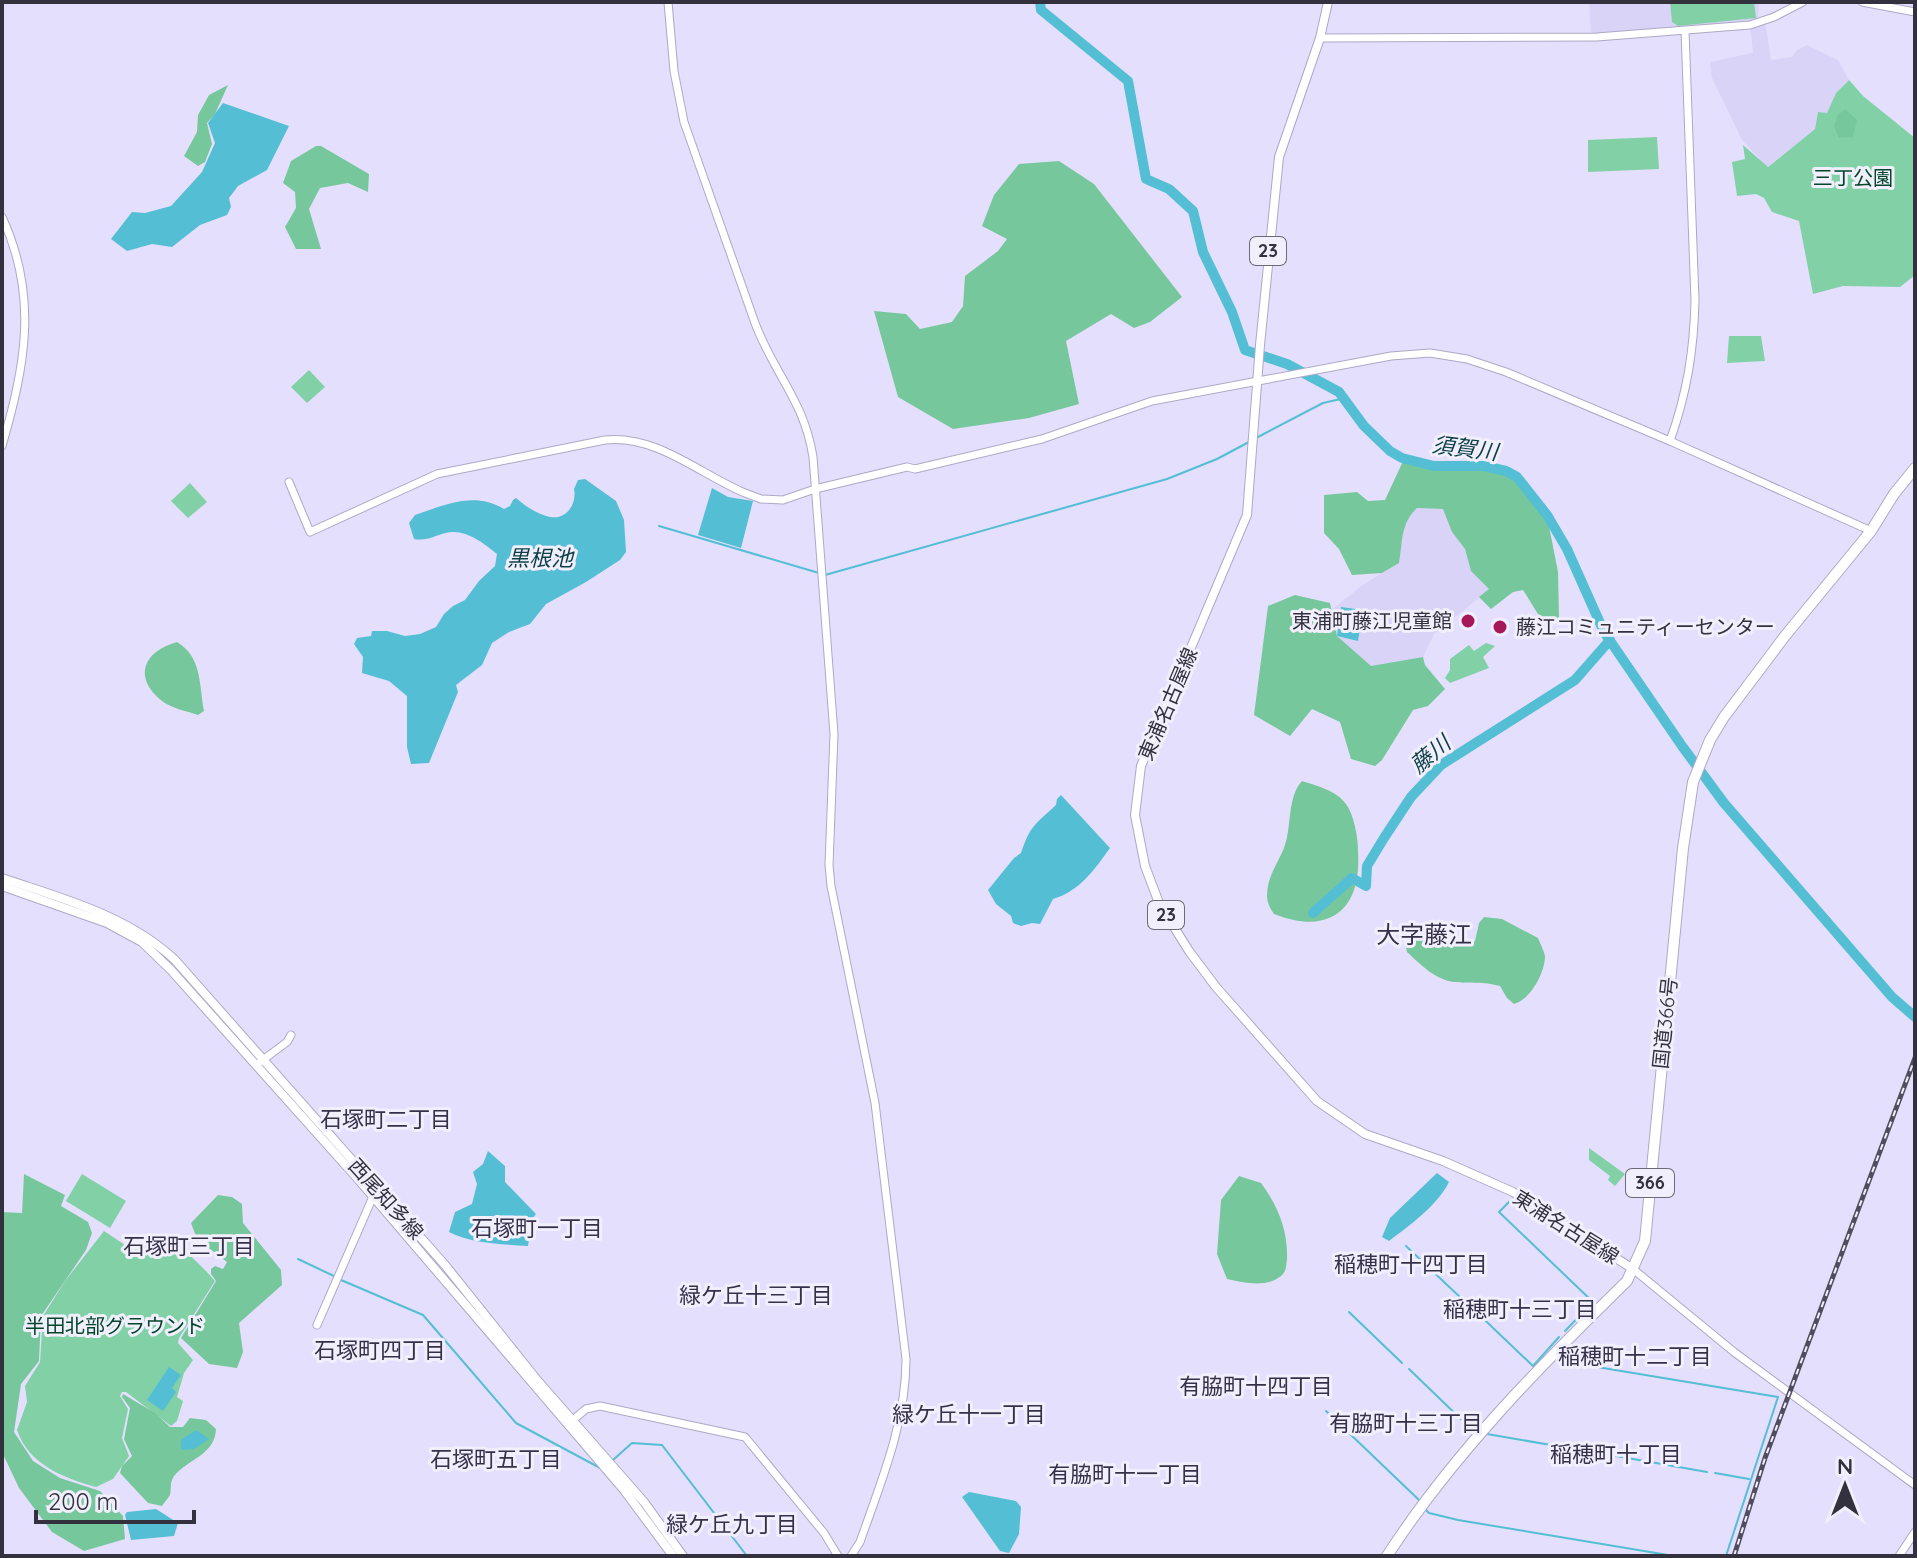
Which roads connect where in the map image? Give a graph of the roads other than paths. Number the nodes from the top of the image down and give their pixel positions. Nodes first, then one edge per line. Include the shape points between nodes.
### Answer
1 (668, 2) edge
2 (1328, 2) edge
3 (1803, 2) edge
4 (1862, 2) edge
5 (1915, 12) edge
6 (1685, 31) junction
7 (1320, 38) junction
8 (2, 217) edge
9 (1257, 381) junction
10 (1670, 441) junction
11 (2, 446) edge
12 (1915, 468) edge
13 (289, 482) dead end
14 (815, 489) junction
15 (1871, 531) junction
16 (2, 878) edge
17 (2, 886) edge
18 (291, 1035) dead end
19 (260, 1063) junction
20 (375, 1192) junction
21 (1633, 1269) junction
22 (317, 1325) dead end
23 (570, 1423) junction
24 (607, 1465) junction
25 (1915, 1485) edge
26 (1915, 1532) edge
27 (673, 1556) edge
28 (683, 1556) edge
29 (838, 1556) edge
30 (851, 1556) edge
31 (1387, 1556) edge
32 (1899, 1556) edge

1 - 14 street via 684,122 764,347 804,416
2 - 7 main road, 東浦名古屋線 / 23
3 - 6 street via 1750,25
4 - 5 street
6 - 7 street via 1597,37
6 - 10 street via 1694,342
7 - 9 main road, 東浦名古屋線 / 23 via 1279,157
8 - 11 street via 19,271 26,327 21,377
9 - 10 street via 1430,353 1506,372
9 - 14 street via 1152,401 993,452
9 - 21 main road, 東浦名古屋線 / 23 via 1247,515 1141,766 1135,815 1159,903 1216,987 1317,1101 1365,1134 1513,1192
10 - 15 street
12 - 15 highway, 国道366号 / 366
13 - 14 street via 310,532 437,474 613,439 640,441 761,499 783,500
14 - 30 street via 834,734 831,886 875,1103 906,1359 894,1444
15 - 21 highway, 国道366号 / 366 via 1743,690 1693,782 1645,1241
16 - 19 main road, 西尾知多線 via 110,916 143,934 175,960
17 - 19 main road, 西尾知多線 via 107,923 142,942
18 - 19 street
19 - 20 main road, 西尾知多線
20 - 22 street
20 - 23 main road, 西尾知多線
21 - 25 street via 1734,1352
21 - 31 highway, 国道366号 / 366 via 1450,1469
23 - 24 main road, 西尾知多線
23 - 29 street via 586,1409 600,1406 745,1437
24 - 27 main road, 西尾知多線
24 - 28 main road, 西尾知多線 via 644,1502
26 - 32 street

